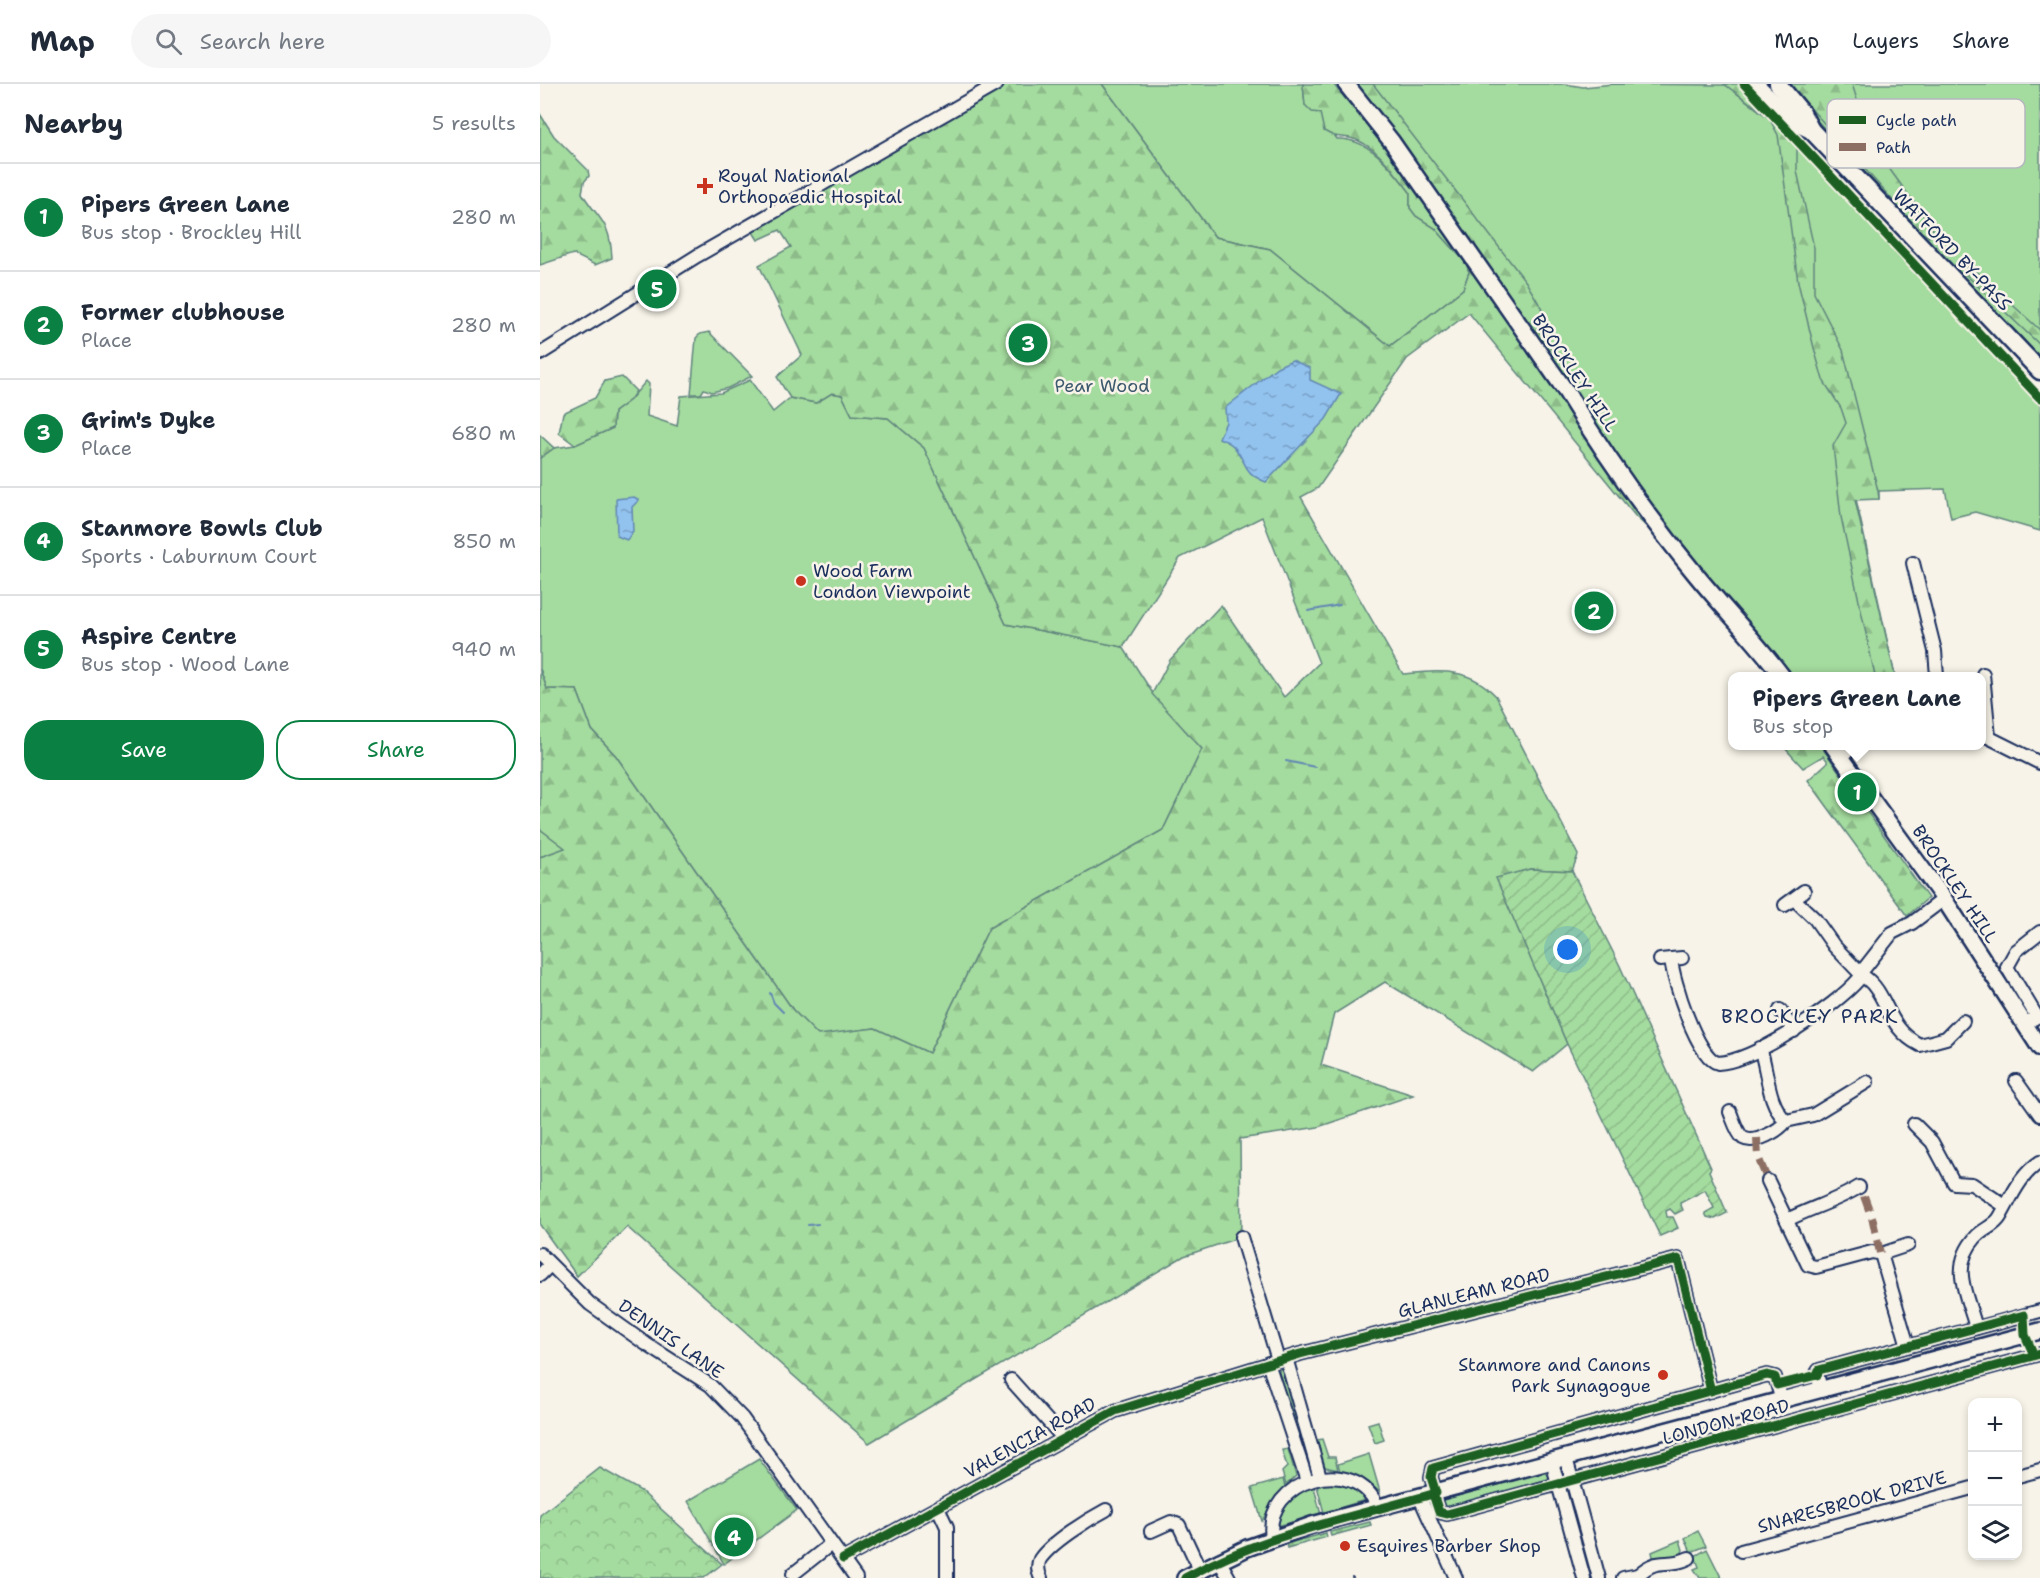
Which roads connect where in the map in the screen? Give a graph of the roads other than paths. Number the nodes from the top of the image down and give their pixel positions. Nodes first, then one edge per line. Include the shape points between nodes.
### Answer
1 (997, 84) edge
2 (1346, 84) edge
3 (1755, 84) edge
4 (1778, 84) edge
5 (1811, 130) junction
6 (1827, 147) edge
7 (1847, 168) edge
8 (540, 354) edge
9 (2040, 371) edge
10 (1913, 563) dead end
11 (1779, 672) edge
12 (1936, 672) edge
13 (1986, 736) edge
14 (1837, 751) edge
15 (2040, 763) edge
16 (1794, 898) dead end
17 (1944, 899) junction
18 (2040, 932) edge
19 (1671, 959) dead end
20 (1863, 974) junction
21 (1780, 1010) dead end
22 (1963, 1021) dead end
23 (2034, 1021) edge
24 (1794, 1031) junction
25 (1760, 1048) junction
26 (2040, 1048) edge
27 (1867, 1082) dead end
28 (2016, 1089) dead end
29 (1730, 1112) dead end
30 (2040, 1114) edge
31 (1786, 1121) junction
32 (1914, 1124) dead end
33 (2040, 1162) edge
34 (1768, 1181) dead end
35 (1859, 1186) dead end
36 (2005, 1206) junction
37 (1787, 1220) junction
38 (1241, 1237) dead end
39 (1908, 1245) dead end
40 (540, 1254) edge
41 (1881, 1254) junction
42 (550, 1265) junction
43 (540, 1275) edge
44 (2040, 1311) edge
45 (1976, 1328) junction
46 (2040, 1331) edge
47 (1908, 1346) junction
48 (2040, 1354) edge
49 (1277, 1360) junction
50 (1011, 1380) dead end
51 (1861, 1380) junction
52 (1821, 1390) junction
53 (1711, 1391) junction
54 (1867, 1400) junction
55 (1782, 1401) junction
56 (1063, 1438) junction
57 (1559, 1460) junction
58 (2040, 1470) edge
59 (2022, 1475) edge
60 (1320, 1477) junction
61 (1572, 1480) junction
62 (1307, 1481) junction
63 (1558, 1484) junction
64 (1968, 1489) edge
65 (1430, 1495) junction
66 (938, 1508) junction
67 (1378, 1508) junction
68 (1106, 1510) dead end
69 (1151, 1531) dead end
70 (1272, 1538) junction
71 (831, 1544) junction
72 (1740, 1551) dead end
73 (1689, 1558) dead end
74 (843, 1559) junction
75 (1219, 1560) junction
76 (1200, 1570) junction
77 (793, 1574) dead end
78 (1639, 1576) edge
79 (856, 1578) edge
80 (947, 1578) edge
81 (1041, 1578) edge
82 (1185, 1578) edge
83 (1229, 1578) edge
84 (1456, 1578) edge
85 (1584, 1578) edge
86 (1599, 1578) edge
87 (1623, 1578) edge

1 - 8 street via 697,256
2 - 11 main road, BROCKLEY HILL via 1392,142 1660,527
3 - 5 highway, WATFORD BY-PASS via 1794,121
4 - 5 highway, WATFORD BY-PASS
5 - 6 highway, WATFORD BY-PASS
7 - 9 highway, WATFORD BY-PASS
10 - 12 street via 1935,651
13 - 15 street
14 - 17 main road, BROCKLEY HILL
16 - 20 street
17 - 20 street via 1887,937
17 - 23 main road, BROCKLEY HILL
18 - 23 street via 2016,951 2007,968
19 - 25 street via 1672,977 1710,1061 1723,1063
20 - 22 street via 1877,989 1896,1026 1920,1045 1946,1038
20 - 24 street via 1847,993
21 - 24 street
23 - 26 main road, BROCKLEY HILL
24 - 25 street
25 - 31 street via 1767,1082
27 - 31 street via 1813,1115
28 - 30 street
29 - 31 street via 1747,1139 1780,1128
32 - 36 street via 1932,1142 1954,1183 1972,1184
33 - 36 street via 2025,1174
34 - 37 street
35 - 37 street via 1835,1201
36 - 45 street via 1997,1221 1970,1245 1960,1264
37 - 41 street via 1810,1267 1872,1252
38 - 49 street
39 - 41 street
40 - 42 street, DENNIS LANE
41 - 47 street
42 - 43 street
42 - 71 street, DENNIS LANE via 590,1304 710,1385 742,1418
44 - 45 street
45 - 47 street
46 - 51 main road, LONDON ROAD
47 - 52 street via 1819,1370
48 - 54 street, LONDON ROAD
49 - 53 street, GLANLEAM ROAD via 1678,1259
49 - 56 street, VALENCIA ROAD via 1114,1411
49 - 60 street
49 - 62 street
50 - 56 street
51 - 52 main road, LONDON ROAD
51 - 54 street
52 - 55 main road, LONDON ROAD
53 - 55 street, LONDON ROAD via 1772,1375
53 - 65 street, LONDON ROAD via 1433,1468
54 - 61 street, LONDON ROAD
55 - 57 main road, LONDON ROAD
56 - 66 street, VALENCIA ROAD
57 - 61 street
57 - 63 street
57 - 65 main road, LONDON ROAD
58 - 59 street
60 - 62 street
60 - 67 street via 1356,1484 1372,1495
61 - 63 street, LONDON ROAD
61 - 86 street
62 - 70 street via 1278,1506 1271,1526
63 - 65 street, LONDON ROAD via 1447,1514 1439,1512
63 - 85 street
64 - 72 street, SNARESBROOK DRIVE
65 - 67 main road, LONDON ROAD
65 - 84 street
66 - 74 street, VALENCIA ROAD
66 - 80 street via 947,1527
67 - 70 main road, LONDON ROAD
68 - 81 street via 1041,1558
69 - 76 street via 1172,1522 1179,1525
70 - 75 main road, LONDON ROAD
71 - 74 street, DENNIS LANE
71 - 77 street
73 - 78 street via 1675,1563 1650,1563
74 - 79 street, DENNIS LANE
75 - 76 main road, LONDON ROAD
75 - 83 street
76 - 82 main road, LONDON ROAD
78 - 87 street

